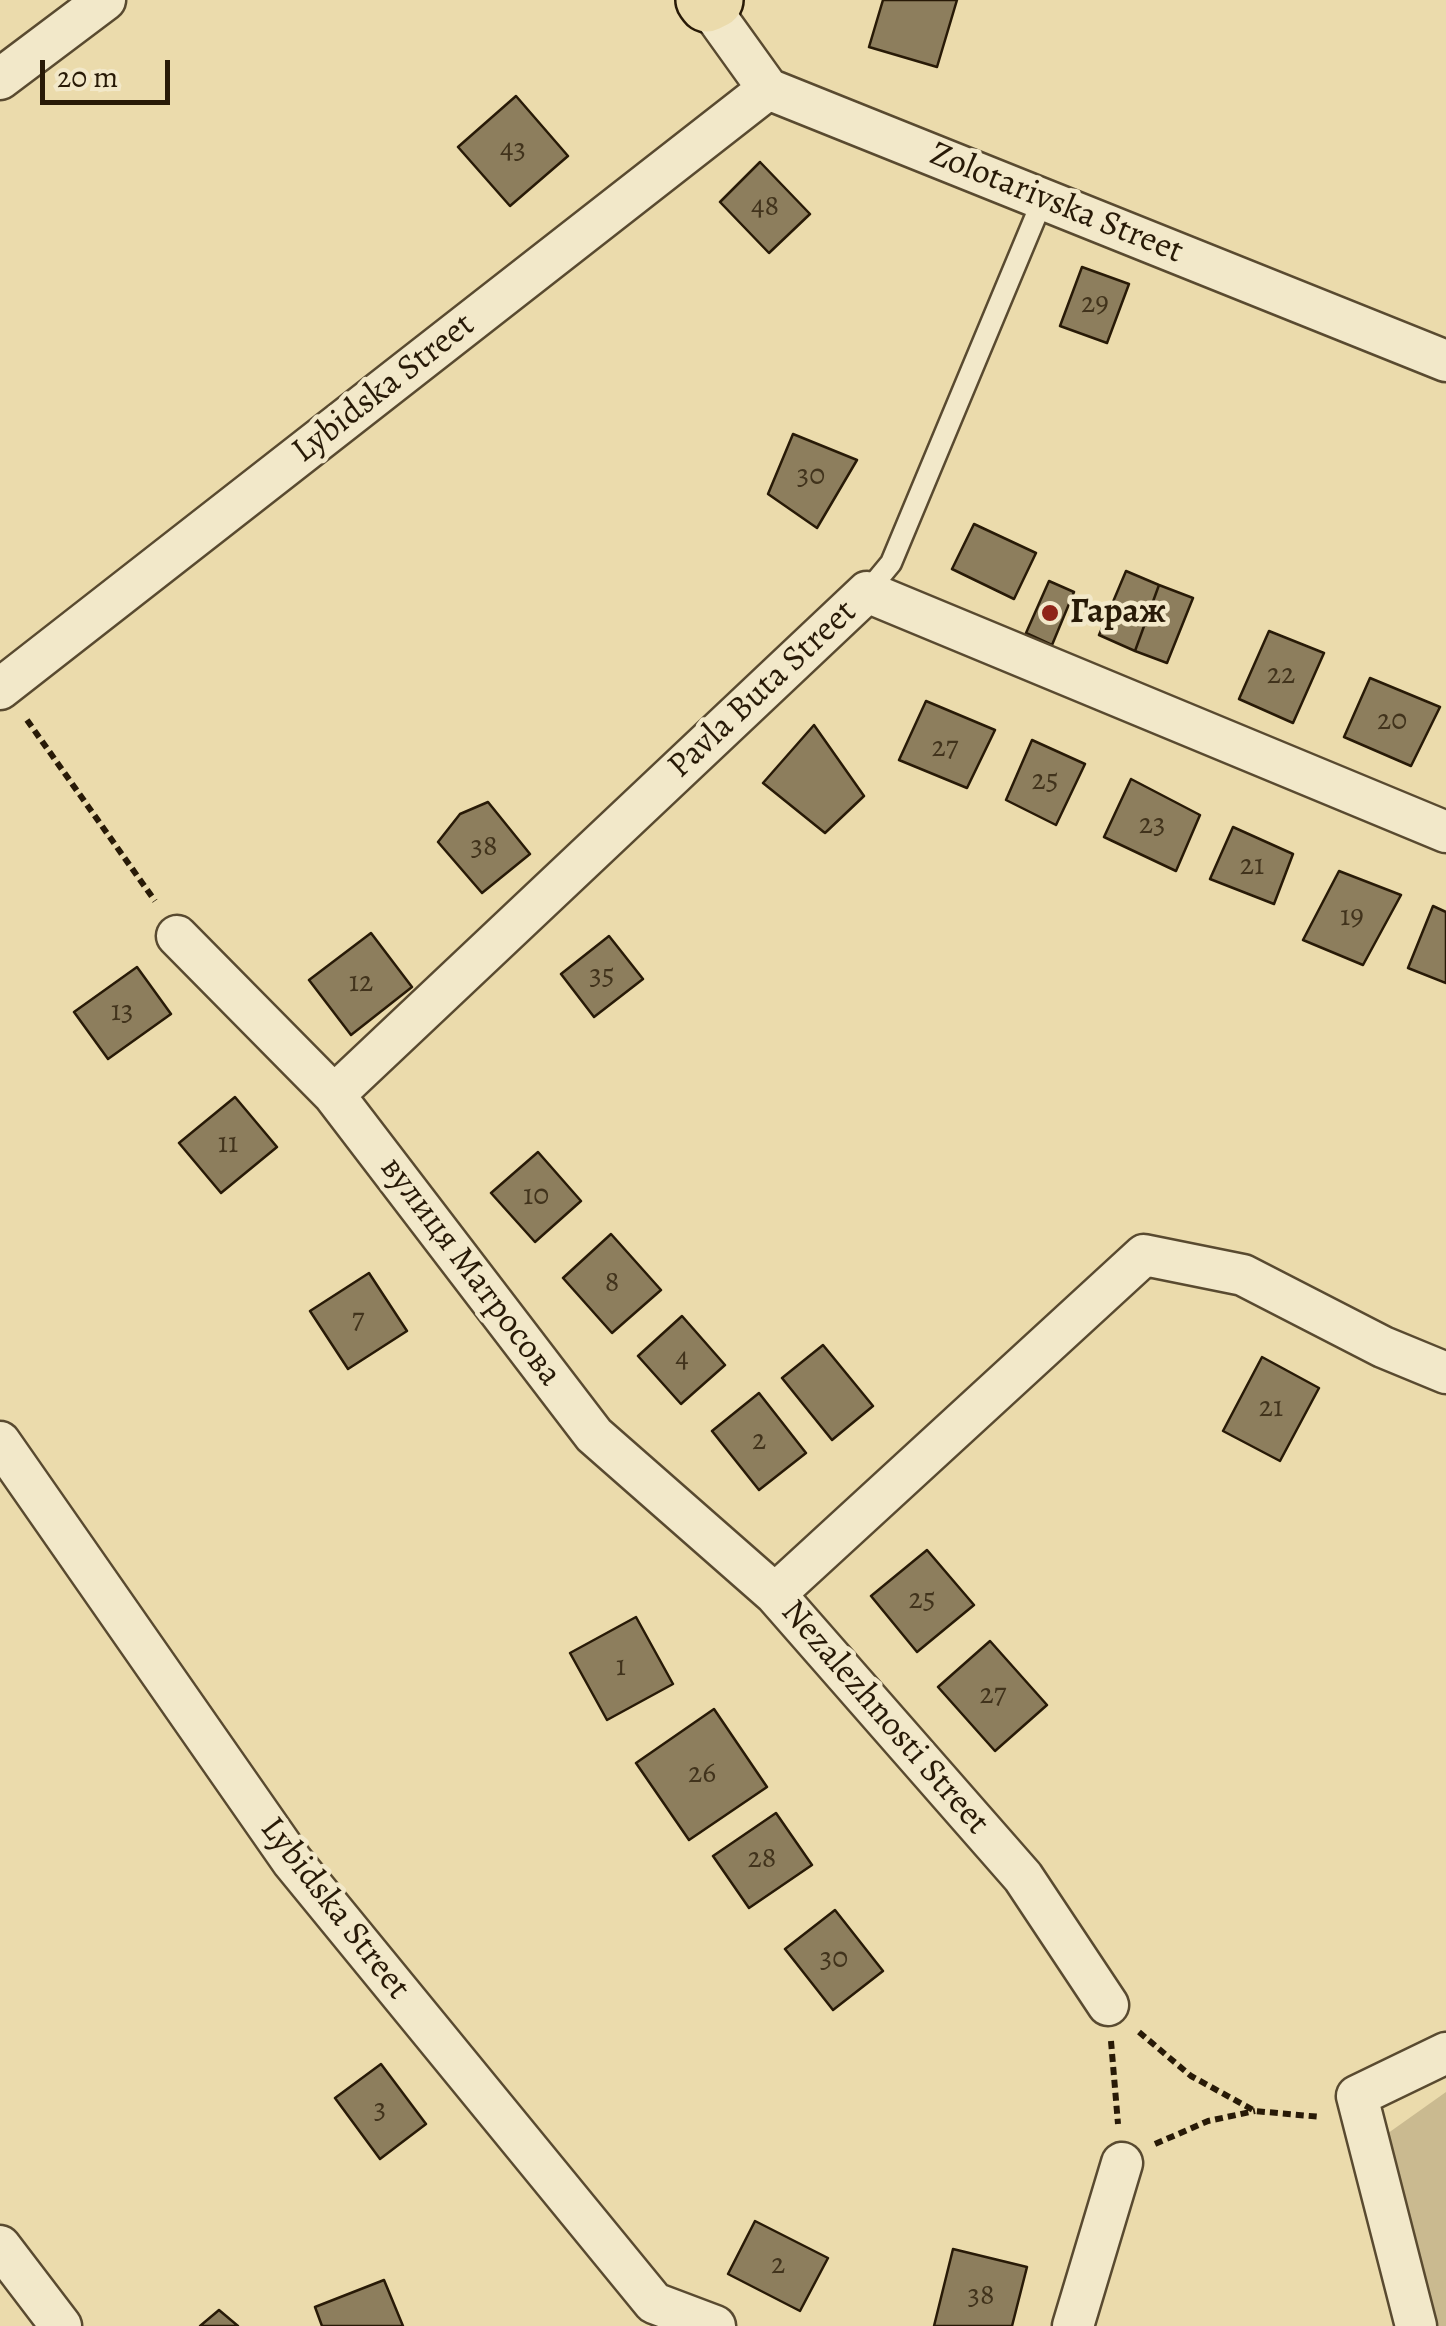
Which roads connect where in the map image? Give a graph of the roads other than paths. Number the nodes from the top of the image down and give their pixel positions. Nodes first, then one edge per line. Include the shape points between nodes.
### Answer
1 (105, 0) edge
2 (709, 1) edge
3 (0, 79) edge
4 (768, 89) junction
5 (1044, 199) junction
6 (1446, 361) edge
7 (867, 592) junction
8 (1, 688) edge
9 (1446, 832) edge
10 (177, 936) road end
11 (334, 1096) junction
12 (1446, 1373) edge
13 (0, 1442) edge
14 (774, 1594) junction
15 (1108, 2005) road end
16 (1446, 2053) edge
17 (1122, 2163) road end
18 (0, 2246) edge
19 (707, 2325) edge
20 (62, 2326) edge
21 (1073, 2326) edge
22 (1416, 2326) edge

1 - 3 street
2 - 4 street
4 - 5 street, Zolotarivska Street
4 - 8 street, Lybidska Street
5 - 6 street, Zolotarivska Street
5 - 7 lane via 890,563
7 - 9 street, Pavla Buta Street
7 - 11 street, Pavla Buta Street
10 - 11 street, вулиця Матросова
11 - 14 street, вулиця Матросова via 594,1434
12 - 14 street, Nezalezhnosti Street via 1243,1276 1144,1254
13 - 19 street, Lybidska Street via 292,1862 654,2304
14 - 15 street, Nezalezhnosti Street via 1023,1877
16 - 22 street via 1357,2096
17 - 21 street
18 - 20 street

